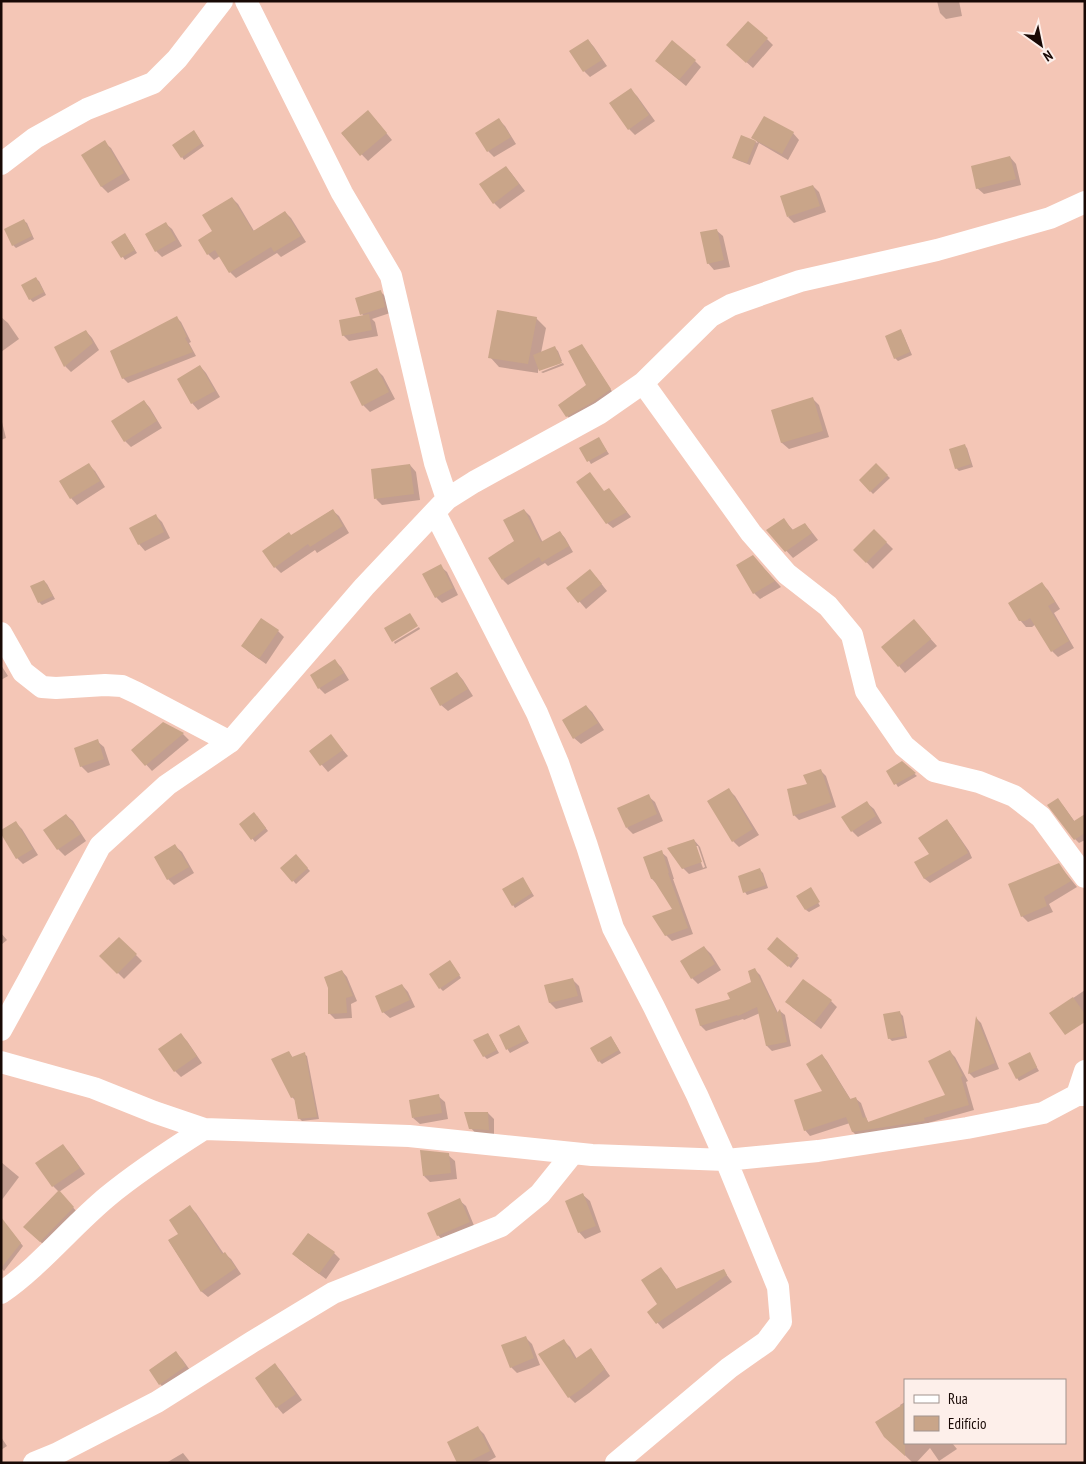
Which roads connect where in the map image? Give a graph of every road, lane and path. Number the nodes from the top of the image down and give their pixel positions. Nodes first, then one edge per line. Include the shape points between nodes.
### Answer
1 (222, 1) edge
2 (246, 1) edge
3 (1, 164) edge
4 (1085, 202) edge
5 (643, 383) junction
6 (441, 506) junction
7 (1, 632) edge
8 (230, 742) junction
9 (1085, 877) edge
10 (1, 1030) edge
11 (1, 1062) edge
12 (1085, 1071) edge
13 (1081, 1095) edge
14 (204, 1129) junction
15 (573, 1153) junction
16 (726, 1160) junction
17 (1, 1293) edge
18 (34, 1463) edge
19 (616, 1463) edge

1 - 3 street via 154,83 87,109 35,138
2 - 6 street via 342,193 391,276 433,454
4 - 5 street via 1050,218 937,250 800,281 731,305 711,316
5 - 6 street via 600,412 474,482
5 - 9 street via 751,533 788,574 828,606 852,634 866,691 904,746 934,771 978,782 1014,796 1042,817
6 - 8 street via 364,586
6 - 16 street via 558,763 612,928 663,1024
7 - 8 street via 23,672 42,688 122,686
8 - 10 street via 166,785 100,846
11 - 14 street via 94,1088
12 - 13 street
13 - 16 street via 1043,1113 967,1128 818,1151
14 - 15 street via 409,1136
14 - 17 street via 107,1197
15 - 16 street
15 - 18 street via 540,1194 501,1226 333,1294 157,1402
16 - 19 street via 778,1287 781,1322 766,1342 729,1368

